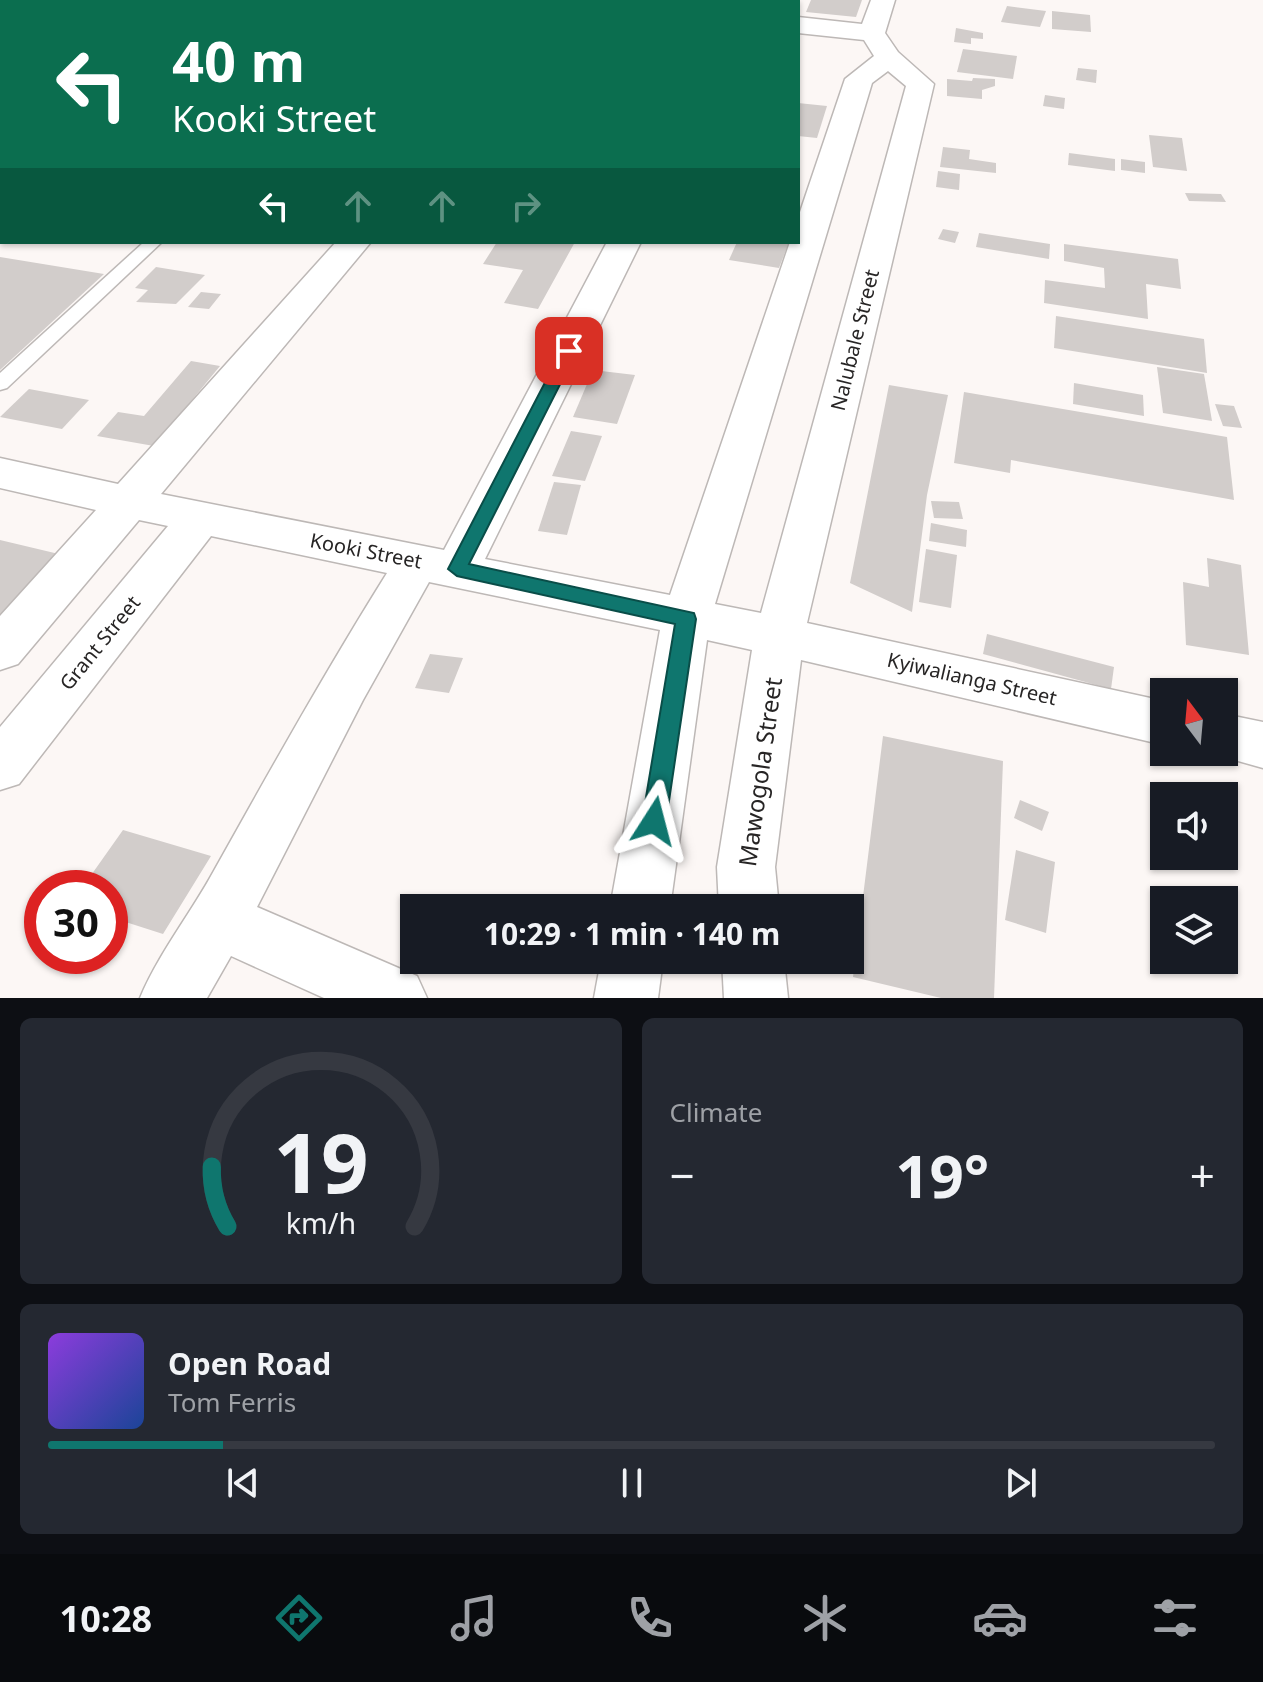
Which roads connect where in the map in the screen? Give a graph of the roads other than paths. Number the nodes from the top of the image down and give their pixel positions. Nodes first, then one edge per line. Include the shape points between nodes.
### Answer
1 (883, 0) edge
2 (800, 26) edge
3 (880, 46) junction
4 (152, 244) edge
5 (352, 244) edge
6 (623, 244) edge
7 (0, 384) edge
8 (0, 473) edge
9 (132, 502) junction
10 (200, 518) junction
11 (438, 565) junction
12 (686, 619) junction
13 (779, 636) junction
14 (0, 650) edge
15 (1150, 720) edge
16 (1238, 739) edge
17 (1263, 745) edge
18 (0, 767) edge
19 (642, 894) edge
20 (748, 894) edge
21 (219, 920) junction
22 (630, 974) edge
23 (754, 974) edge
24 (172, 998) edge
25 (395, 998) edge
26 (626, 998) edge
27 (756, 998) edge

1 - 3 street
2 - 3 street
3 - 12 street via 859,79
3 - 13 street, Nalubale Street via 920,84
4 - 7 lane
5 - 9 street
6 - 11 street
8 - 9 street, Kooki Street
9 - 10 street, Kooki Street
9 - 14 street
10 - 11 street, Kooki Street
10 - 18 street, Grant Street
11 - 12 street, Kooki Street
11 - 21 street via 344,686
12 - 13 street, Kooki Street
12 - 19 street
13 - 15 street, Kyiwalianga Street
13 - 20 street, Mawogola Street via 746,867
16 - 17 street
21 - 24 street
21 - 25 street
22 - 26 street
23 - 27 street

